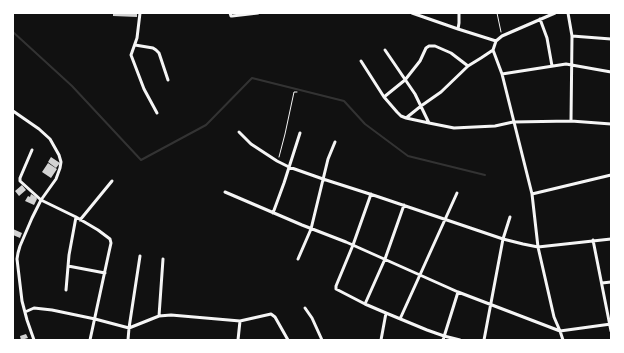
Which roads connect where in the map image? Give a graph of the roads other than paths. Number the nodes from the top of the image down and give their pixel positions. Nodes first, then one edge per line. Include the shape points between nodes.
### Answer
1 (140, 13) edge
2 (258, 13) edge
3 (412, 13) edge
4 (459, 13) edge
5 (555, 13) edge
6 (568, 13) edge
7 (231, 14) edge
8 (540, 20) junction
9 (458, 29) junction
10 (572, 36) junction
11 (611, 39) edge
12 (496, 41) junction
13 (135, 45) junction
14 (385, 50) dead end
15 (493, 50) junction
16 (361, 61) dead end
17 (572, 65) junction
18 (468, 66) junction
19 (552, 66) junction
20 (611, 72) edge
21 (502, 74) junction
22 (168, 80) dead end
23 (405, 80) junction
24 (384, 97) junction
25 (421, 106) junction
26 (13, 111) edge
27 (157, 113) dead end
28 (406, 118) junction
29 (571, 121) junction
30 (513, 122) junction
31 (429, 123) junction
32 (611, 124) edge
33 (240, 132) dead end
34 (300, 133) dead end
35 (334, 142) dead end
36 (32, 150) dead end
37 (289, 167) junction
38 (611, 175) edge
39 (323, 179) junction
40 (112, 181) dead end
41 (225, 192) dead end
42 (457, 193) dead end
43 (371, 194) junction
44 (532, 194) junction
45 (41, 200) junction
46 (404, 205) junction
47 (273, 213) junction
48 (76, 217) junction
49 (510, 217) dead end
50 (445, 219) junction
51 (80, 220) junction
52 (311, 229) junction
53 (503, 239) junction
54 (611, 239) edge
55 (593, 240) junction
56 (353, 245) junction
57 (538, 247) junction
58 (140, 256) dead end
59 (298, 258) dead end
60 (163, 259) dead end
61 (385, 259) junction
62 (68, 266) junction
63 (105, 273) junction
64 (420, 275) junction
65 (611, 282) edge
66 (602, 284) junction
67 (66, 290) dead end
68 (458, 292) junction
69 (490, 303) junction
70 (365, 304) junction
71 (305, 308) dead end
72 (25, 312) junction
73 (386, 314) junction
74 (159, 316) junction
75 (95, 319) junction
76 (400, 319) junction
77 (240, 321) junction
78 (610, 324) edge
79 (129, 328) junction
80 (560, 331) junction
81 (611, 331) edge
82 (444, 336) junction
83 (34, 340) edge
84 (90, 340) edge
85 (128, 340) edge
86 (238, 340) edge
87 (288, 340) edge
88 (322, 340) edge
89 (381, 340) edge
90 (443, 340) edge
91 (460, 340) edge
92 (484, 340) edge
93 (563, 340) edge

1 - 13 street
2 - 7 street
3 - 9 street
4 - 9 street
5 - 8 street
6 - 10 street
8 - 12 street
8 - 19 street via 547,38
9 - 12 street
10 - 11 street
10 - 17 street
12 - 15 street
13 - 22 street via 156,50
13 - 27 street via 132,53 133,62
14 - 23 street
15 - 18 street
15 - 21 street
16 - 24 street
17 - 19 street
17 - 20 street
17 - 29 street
18 - 23 street via 451,53 429,46
18 - 25 street via 441,92
19 - 21 street
21 - 30 street
23 - 24 street
23 - 25 street
24 - 28 street via 401,116
25 - 28 street
25 - 31 street
26 - 45 street via 50,139 59,155 61,162 56,179
28 - 31 street
29 - 30 street
29 - 32 street
30 - 31 street via 495,126 454,128
30 - 44 street
33 - 37 street via 251,144
34 - 37 street
35 - 39 street
36 - 45 street via 20,180
37 - 39 street
37 - 47 street
38 - 44 street
39 - 43 street
39 - 52 street
40 - 51 street
41 - 47 street
42 - 50 street
43 - 46 street
43 - 56 street
44 - 57 street
45 - 48 street
45 - 72 street via 20,246 17,259
46 - 50 street
46 - 61 street
47 - 52 street
48 - 51 street
48 - 62 street
49 - 53 street
50 - 53 street
50 - 64 street
51 - 63 street via 110,240
52 - 56 street
52 - 59 street
53 - 57 street
53 - 69 street
54 - 55 street
55 - 57 street
55 - 66 street
56 - 61 street
56 - 70 street via 336,288
57 - 80 street via 554,318
58 - 79 street
60 - 74 street
61 - 64 street
61 - 70 street
62 - 63 street
62 - 67 street
63 - 75 street
64 - 68 street
64 - 76 street
65 - 66 street
66 - 78 street
68 - 69 street
68 - 82 street
69 - 80 street
69 - 92 street
70 - 73 street
71 - 88 street
72 - 75 street via 34,308
72 - 83 street
73 - 76 street
73 - 89 street
74 - 77 street
74 - 79 street
75 - 79 street
75 - 84 street
76 - 82 street
77 - 86 street
77 - 87 street via 271,314
78 - 80 street
78 - 81 street
79 - 85 street
80 - 93 street
82 - 90 street
82 - 91 street

